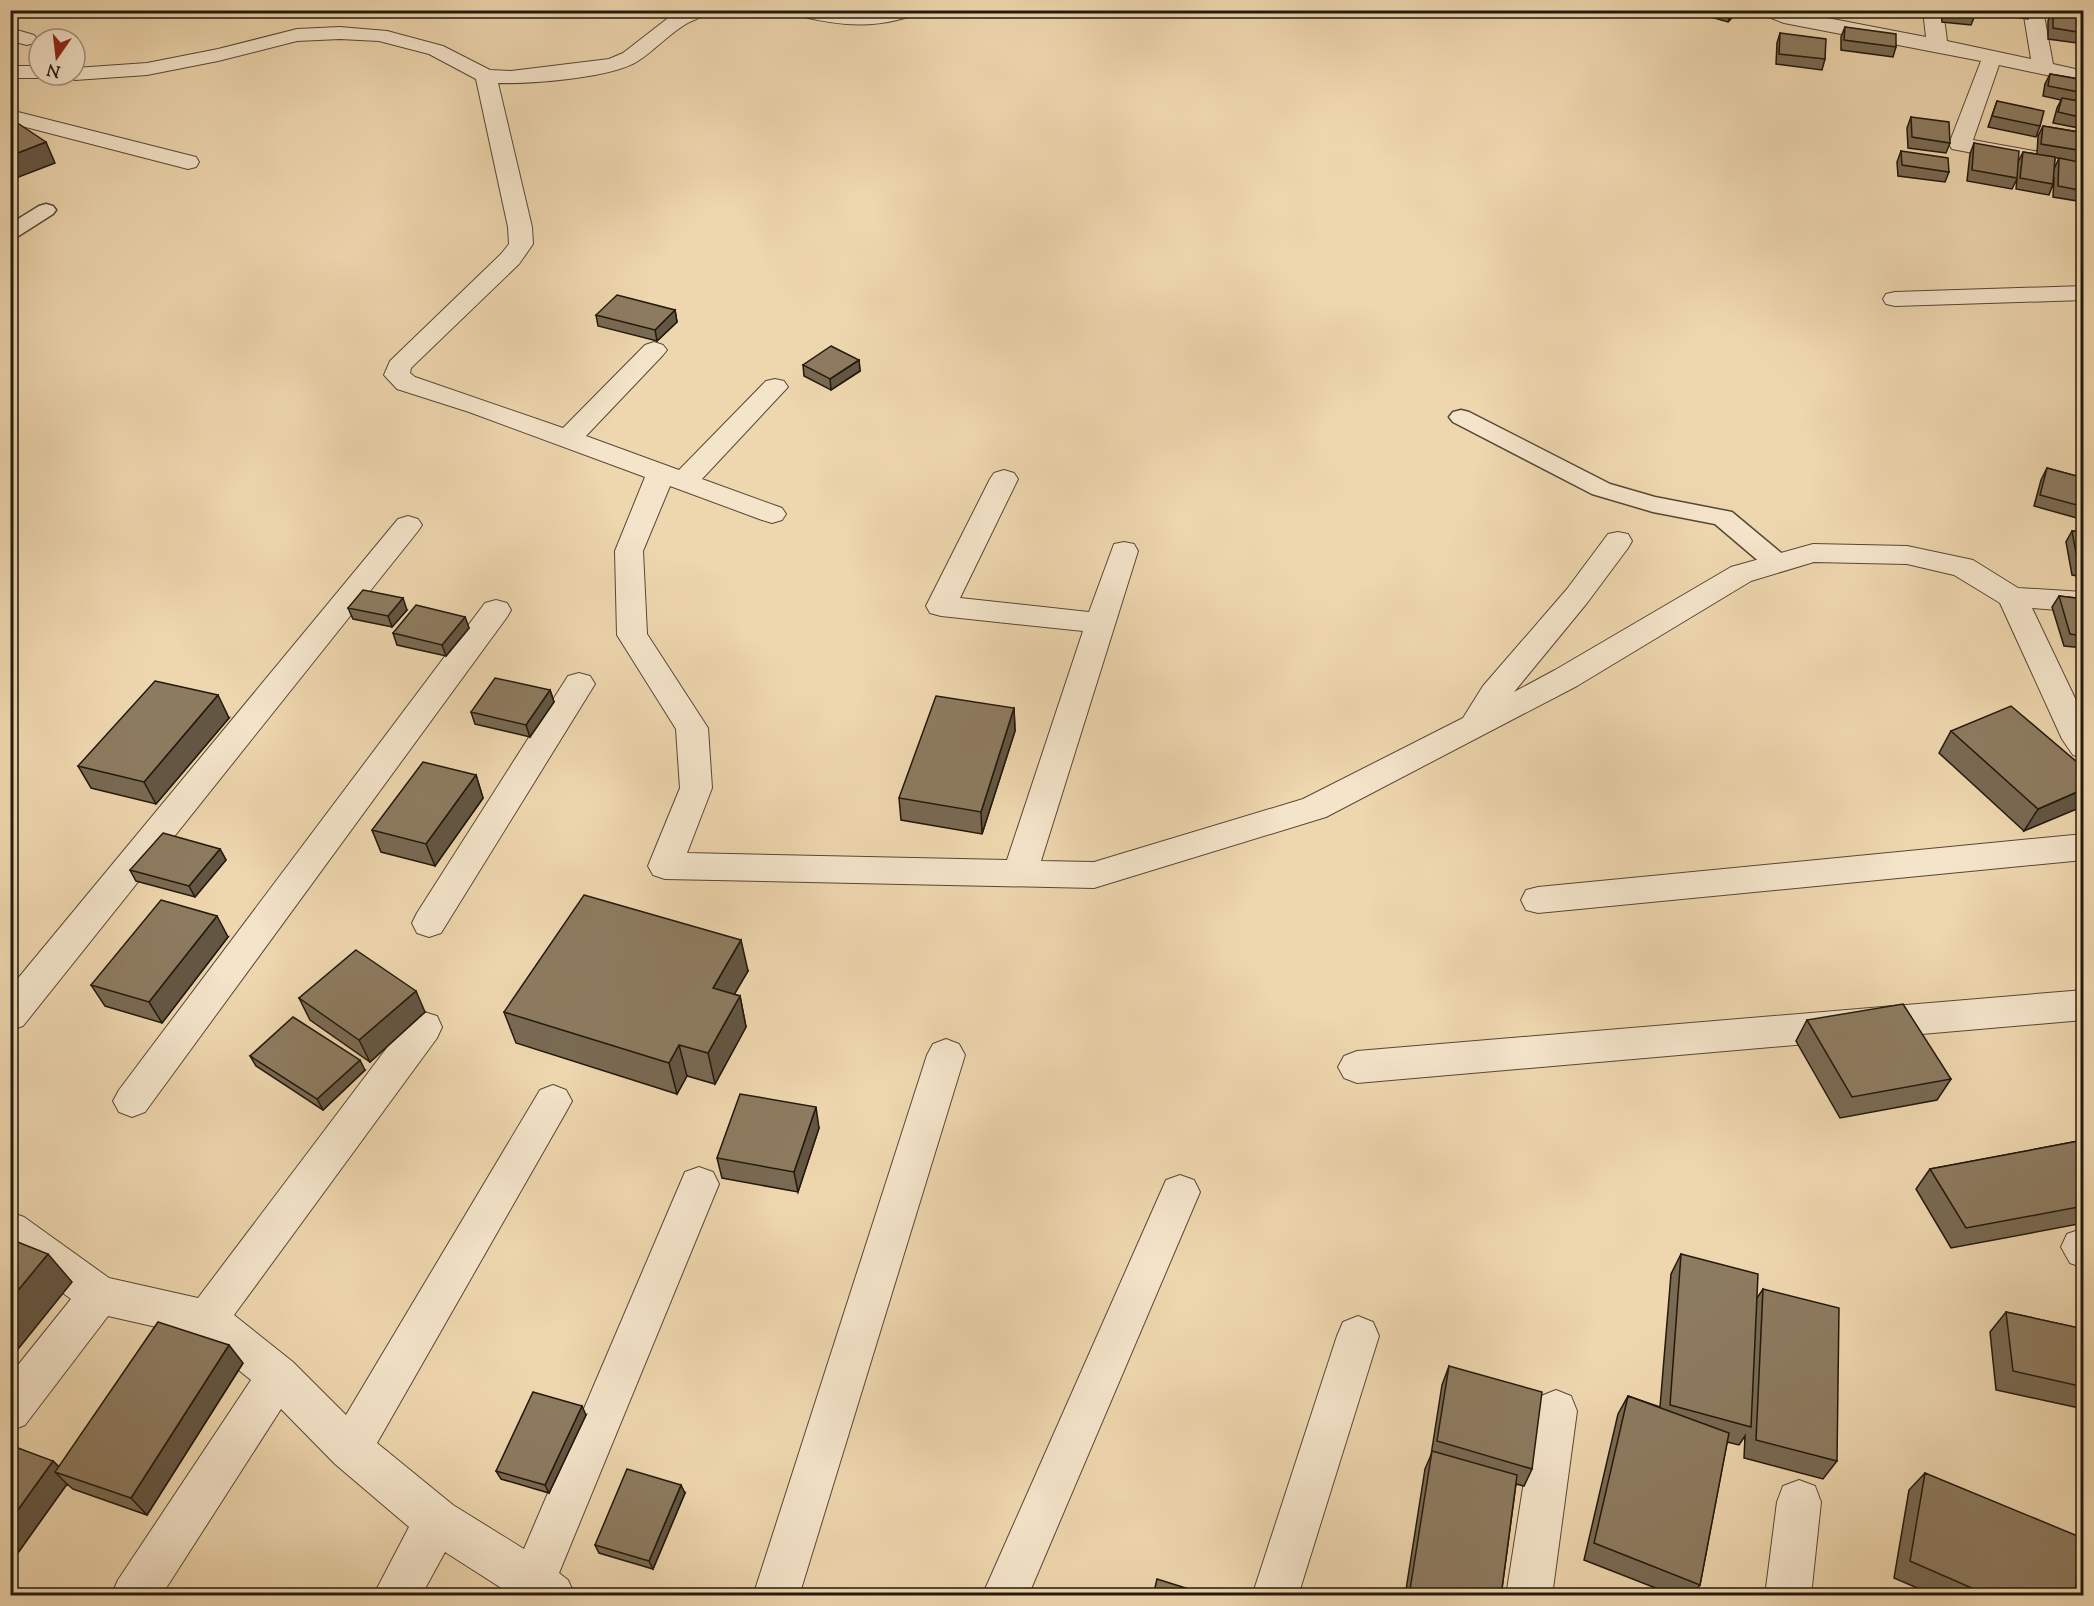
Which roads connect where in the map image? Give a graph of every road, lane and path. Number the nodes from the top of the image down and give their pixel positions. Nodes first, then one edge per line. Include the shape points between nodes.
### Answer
1 (700, 10) edge
2 (799, 10) edge
3 (908, 10) edge
4 (1768, 10) edge
5 (1933, 10) edge
6 (2033, 10) edge
7 (1937, 45) junction
8 (1993, 57) junction
9 (2043, 67) junction
10 (10, 72) edge
11 (27, 72) edge
12 (87, 73) edge
13 (486, 76) junction
14 (2084, 77) edge
15 (10, 116) edge
16 (188, 162) dead end
17 (2084, 167) edge
18 (46, 210) dead end
19 (10, 233) edge
20 (2084, 292) edge
21 (1895, 299) dead end
22 (654, 350) dead end
23 (776, 387) dead end
24 (1461, 417) dead end
25 (567, 440) junction
26 (672, 477) junction
27 (1004, 479) dead end
28 (772, 514) dead end
29 (408, 525) dead end
30 (1618, 541) dead end
31 (1124, 551) dead end
32 (1777, 563) junction
33 (2012, 597) junction
34 (2084, 602) edge
35 (496, 609) dead end
36 (1101, 623) junction
37 (579, 684) dead end
38 (1474, 724) junction
39 (2084, 747) edge
40 (2084, 847) edge
41 (1020, 873) junction
42 (1538, 900) dead end
43 (429, 923) dead end
44 (2084, 1005) edge
45 (10, 1015) edge
46 (424, 1027) dead end
47 (946, 1055) dead end
48 (1357, 1067) dead end
49 (132, 1101) dead end
50 (553, 1101) dead end
51 (699, 1184) dead end
52 (1180, 1192) dead end
53 (10, 1230) edge
54 (99, 1294) junction
55 (207, 1319) junction
56 (1358, 1336) dead end
57 (278, 1376) junction
58 (10, 1410) edge
59 (1556, 1411) dead end
60 (350, 1449) junction
61 (1799, 1502) dead end
62 (437, 1521) junction
63 (543, 1588) edge
64 (134, 1596) edge
65 (396, 1596) edge
66 (776, 1596) edge
67 (1005, 1596) edge
68 (1275, 1596) edge
69 (1529, 1596) edge
70 (1788, 1596) edge

1 - 13 street via 615,64 511,77
2 - 3 street via 859,20 895,16
4 - 7 street
5 - 7 street
6 - 9 street
7 - 8 street
8 - 9 street
8 - 17 street via 1960,144
9 - 14 street
10 - 11 street
12 - 13 street via 147,69 297,35 340,33 380,35 436,50
13 - 25 street via 521,244 399,366 397,375 406,382
15 - 16 street
18 - 19 lane
20 - 21 street
22 - 25 street
23 - 26 street
24 - 32 lane via 1601,489 1724,518
25 - 26 street
26 - 28 street
26 - 41 street via 629,551 632,635 692,728 696,788 665,866
27 - 36 street via 941,606
29 - 45 street
30 - 38 street
31 - 36 street
32 - 33 street via 1813,553 1907,555 1963,567
32 - 38 street via 1741,573 1566,678
33 - 34 street
33 - 39 street
35 - 49 street
36 - 41 street
37 - 43 street
38 - 41 street via 1314,808 1094,874
40 - 42 street
44 - 48 street
46 - 55 street
47 - 66 street
50 - 60 street
51 - 63 street
52 - 67 street
53 - 54 street
54 - 55 street
54 - 58 street
55 - 57 street
56 - 68 street
57 - 60 street
57 - 64 street
59 - 69 street
60 - 62 street
61 - 70 street
62 - 63 street
62 - 65 street

